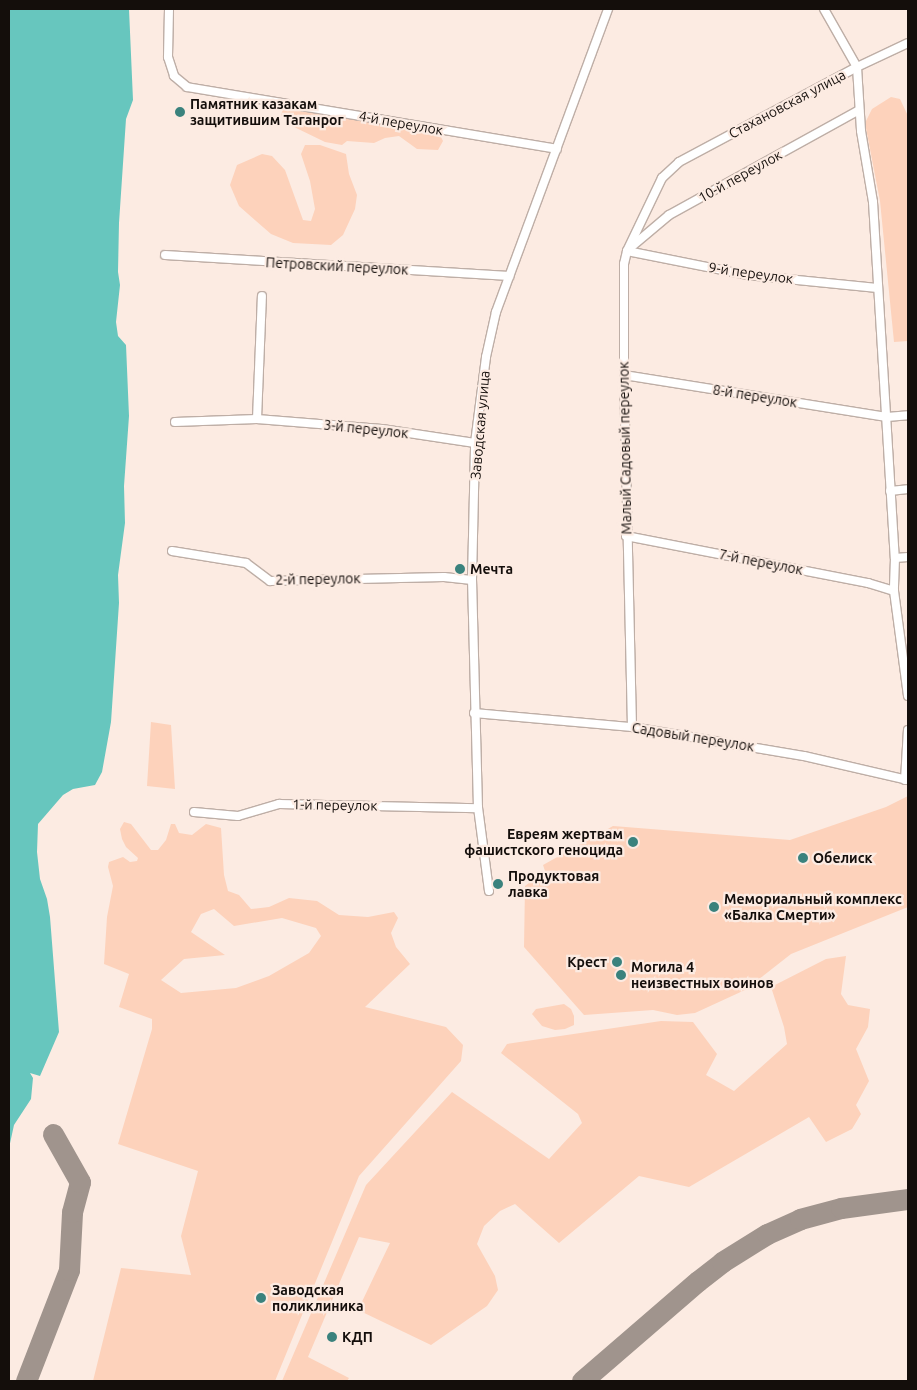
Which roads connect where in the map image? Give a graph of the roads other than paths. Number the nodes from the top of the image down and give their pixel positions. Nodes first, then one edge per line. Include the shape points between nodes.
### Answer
1 (169, 9) edge
2 (608, 9) edge
3 (824, 9) edge
4 (908, 43) edge
5 (857, 67) junction
6 (859, 110) junction
7 (557, 149) junction
8 (662, 178) joint
9 (627, 252) junction
10 (165, 255) dead end
11 (509, 276) junction
12 (877, 288) junction
13 (262, 296) dead end
14 (624, 375) junction
15 (908, 415) edge
16 (887, 417) junction
17 (257, 419) junction
18 (175, 422) dead end
19 (475, 443) junction
20 (908, 489) edge
21 (890, 491) junction
22 (626, 536) junction
23 (172, 551) dead end
24 (894, 558) junction
25 (908, 558) edge
26 (472, 580) junction
27 (894, 592) junction
28 (905, 632) edge
29 (908, 696) edge
30 (474, 714) junction
31 (632, 727) junction
32 (908, 730) edge
33 (906, 780) edge
34 (478, 808) junction
35 (194, 812) dead end
36 (489, 891) dead end

1 - 7 street, 4-й переулок via 168,57 174,76 187,86
2 - 7 street, Заводская улица
3 - 5 street, Стахановская улица
4 - 5 street
5 - 6 street
5 - 8 street, Стахановская улица via 679,162
6 - 9 street, 10-й переулок via 668,215
6 - 12 street via 873,202
7 - 11 street, Заводская улица
8 - 9 street, Малый Садовый переулок
9 - 12 street, 9-й переулок via 747,275
9 - 14 street, Малый Садовый переулок via 624,264
10 - 11 street, Петровский переулок
11 - 19 street, Заводская улица via 490,336
12 - 16 street
13 - 17 street
14 - 16 street, 8-й переулок
14 - 22 street, Малый Садовый переулок
15 - 16 street, 8-й переулок
16 - 21 street
17 - 18 street, 3-й переулок
17 - 19 street, 3-й переулок via 382,429
19 - 26 street, Заводская улица
20 - 21 street
21 - 24 street
22 - 27 street, 7-й переулок via 868,582
22 - 31 street, Малый Садовый переулок
23 - 26 street, 2-й переулок via 246,563 270,581
24 - 25 street
24 - 27 street
26 - 30 street, Заводская улица
27 - 28 street
28 - 29 street
30 - 31 street, Садовый переулок
30 - 34 street, Заводская улица
31 - 33 street, Садовый переулок via 804,756
32 - 33 street
34 - 35 street, 1-й переулок via 279,804 238,816
34 - 36 street, Заводская улица

